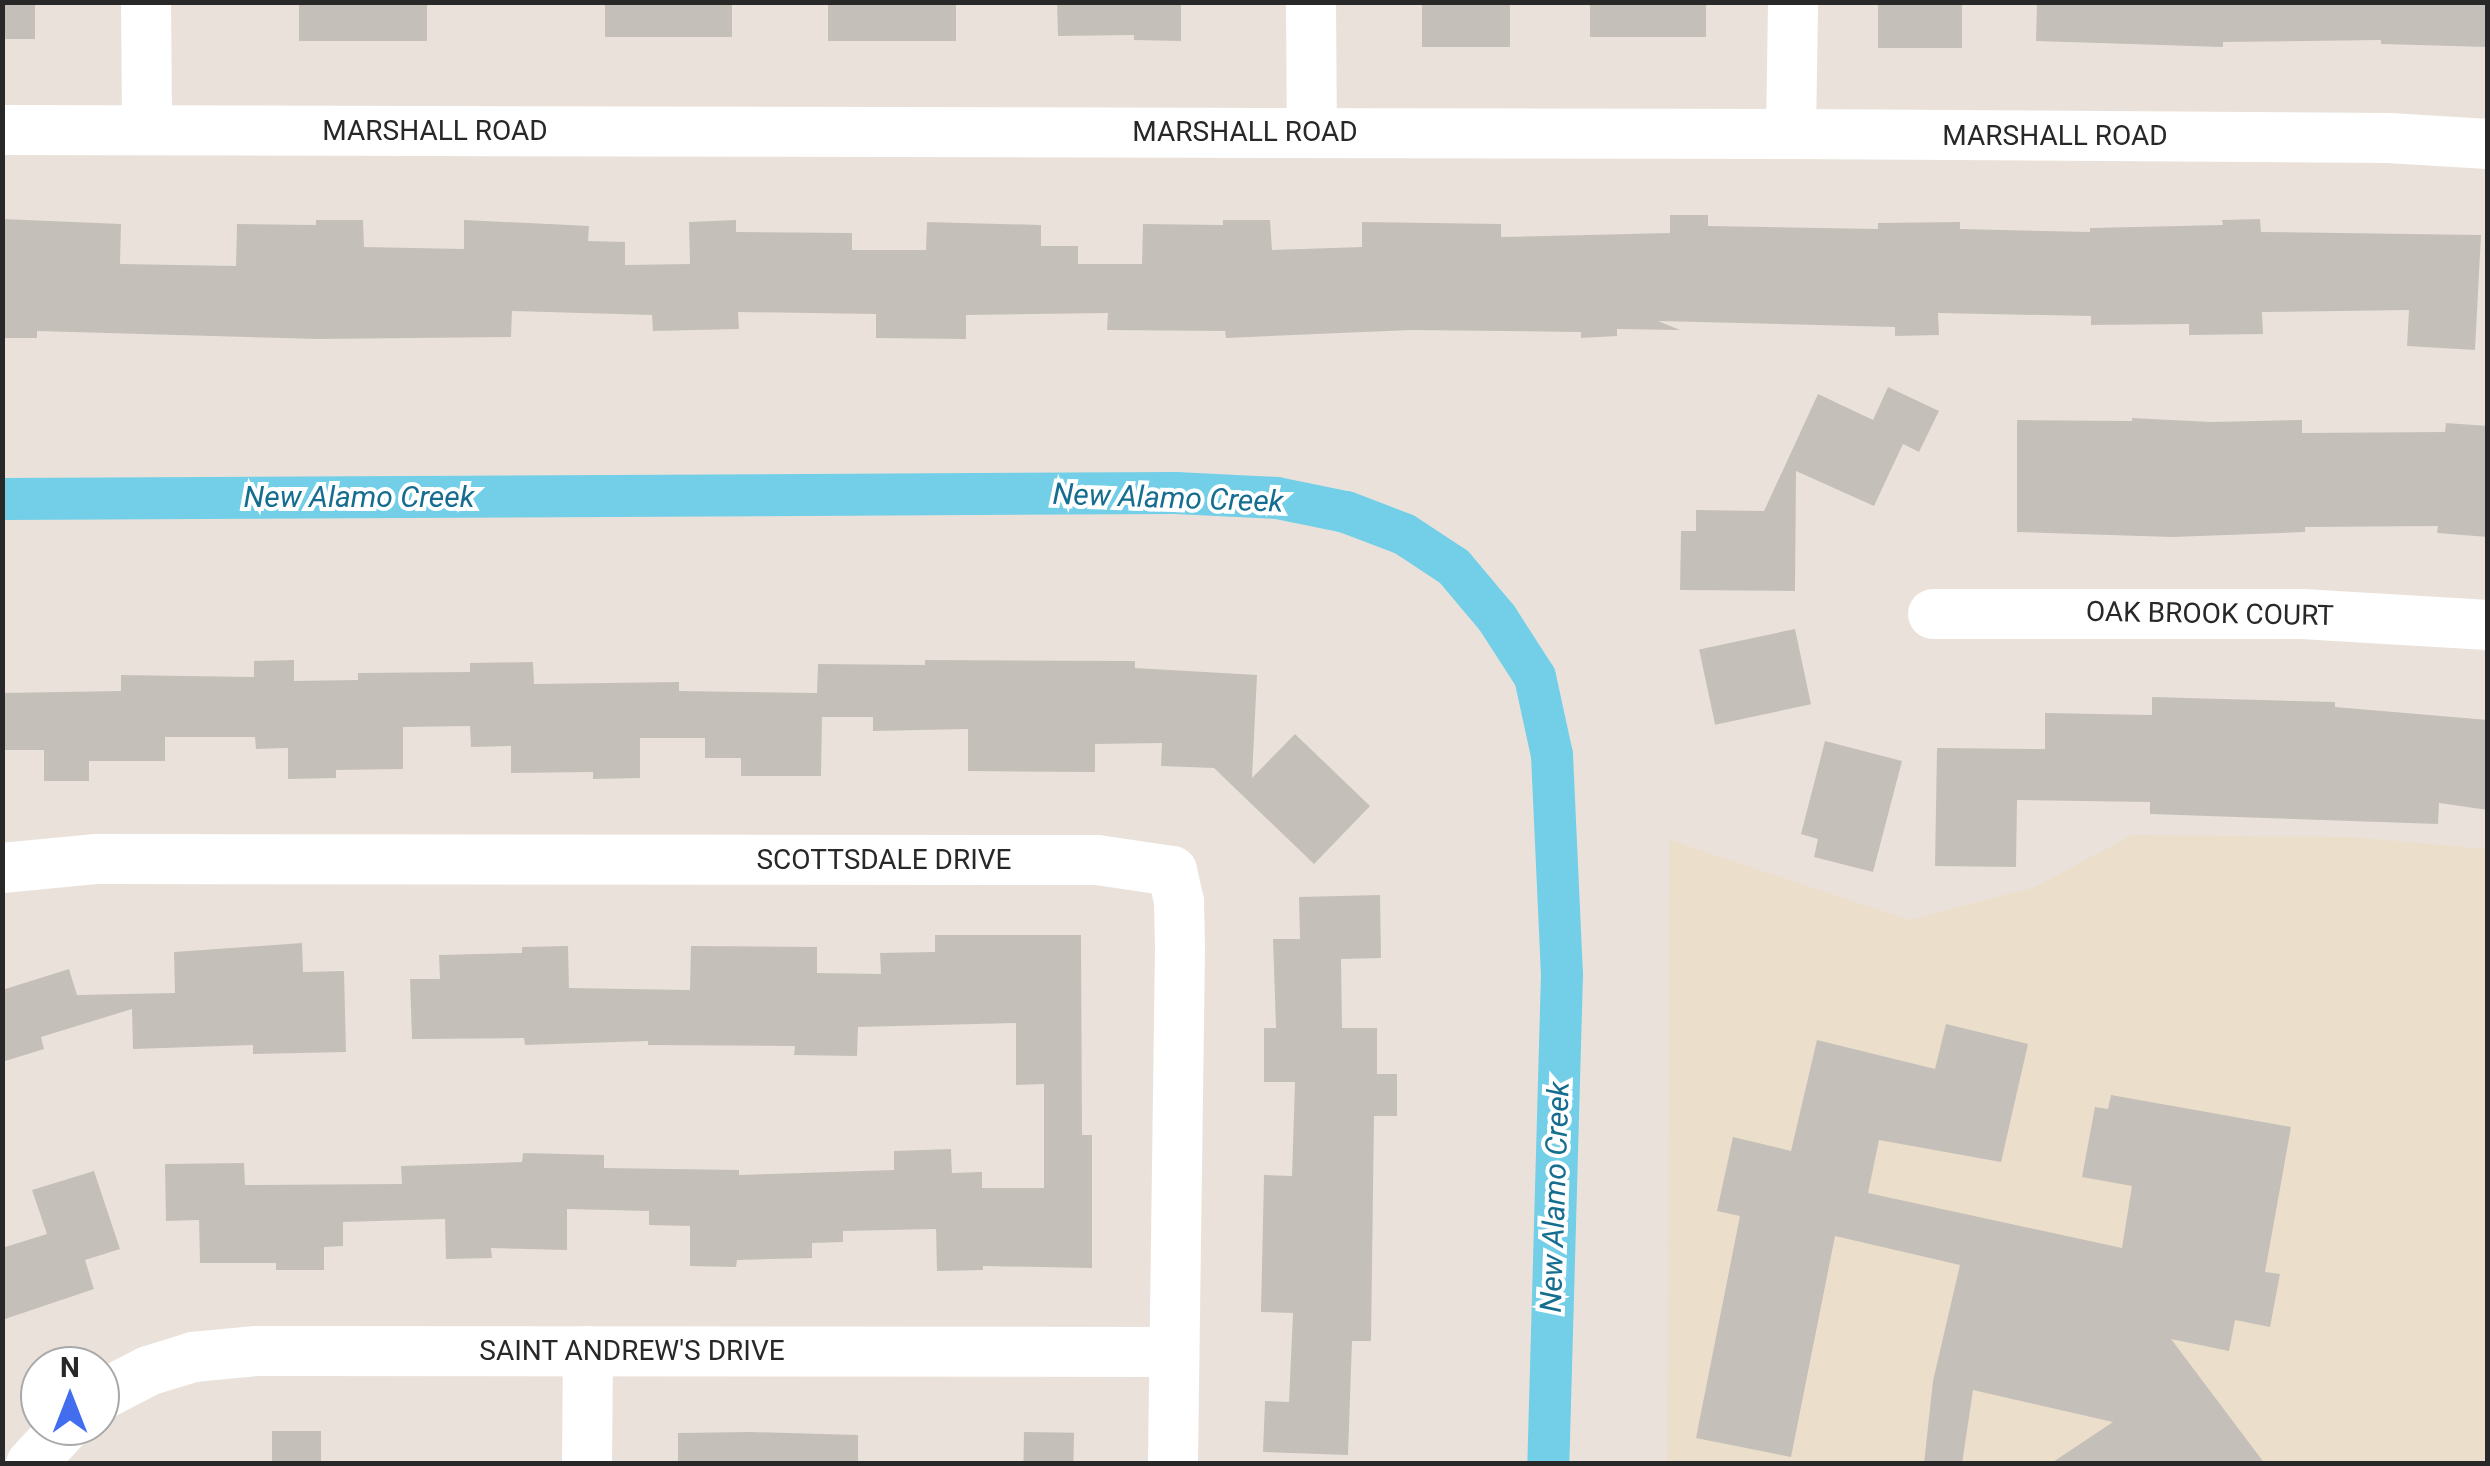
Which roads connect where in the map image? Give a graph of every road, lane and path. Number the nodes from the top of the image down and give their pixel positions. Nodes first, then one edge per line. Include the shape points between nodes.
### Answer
1 (146, 2) edge
2 (1312, 2) edge
3 (1793, 2) edge
4 (2, 130) edge
5 (147, 130) junction
6 (1312, 132) junction
7 (1791, 134) junction
8 (2488, 144) edge
9 (1933, 614) dead end
10 (2488, 625) edge
11 (2, 868) edge
12 (588, 1352) junction
13 (1174, 1352) junction
14 (120, 1386) edge
15 (587, 1464) edge
16 (1173, 1464) edge

1 - 5 street
2 - 6 street
3 - 7 street
4 - 5 street, MARSHALL ROAD
5 - 6 street, MARSHALL ROAD
6 - 7 street, MARSHALL ROAD
7 - 8 street, MARSHALL ROAD
9 - 10 street, OAK BROOK COURT via 2302,614
11 - 13 street, SCOTTSDALE DRIVE via 95,859 1097,860 1172,872 1180,902
12 - 13 street, SAINT ANDREW'S DRIVE
12 - 14 street, SAINT ANDREW'S DRIVE via 209,1356 148,1371
12 - 15 street
13 - 16 street, SCOTTSDALE DRIVE

